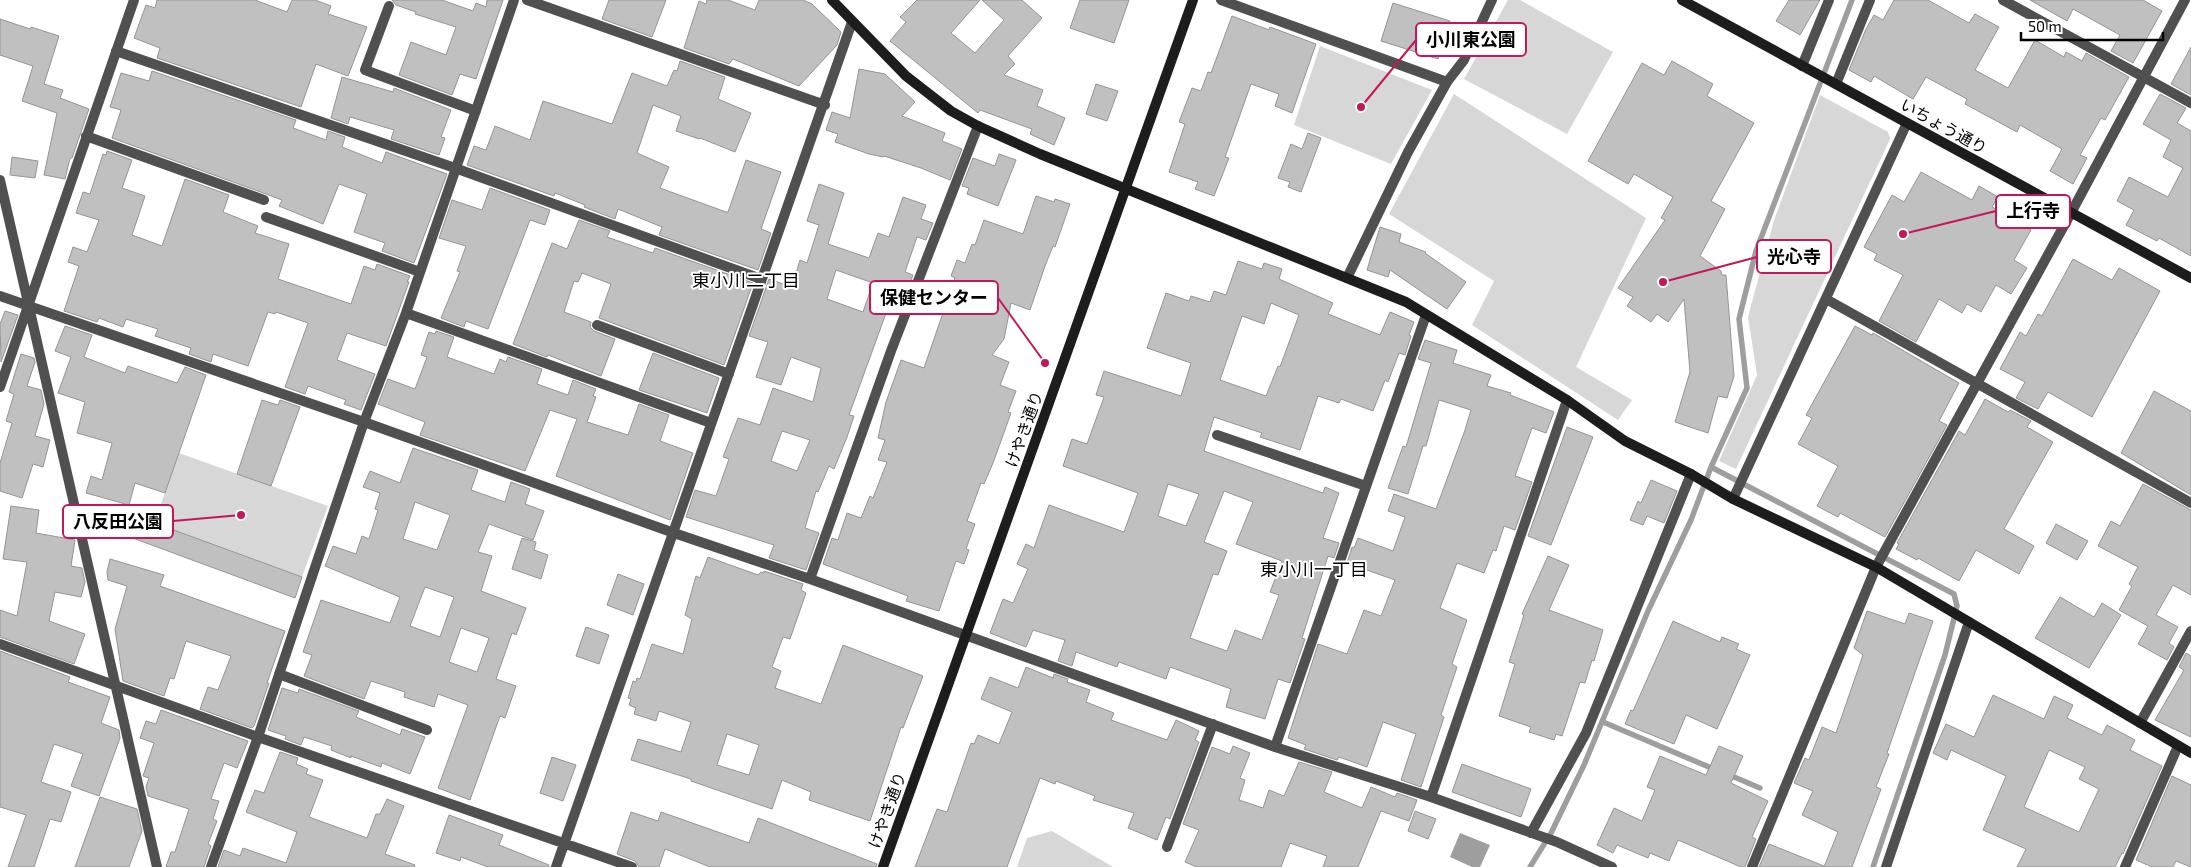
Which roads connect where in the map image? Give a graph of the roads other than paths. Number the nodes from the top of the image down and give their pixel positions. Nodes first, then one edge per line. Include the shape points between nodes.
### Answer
1 (134, 0) edge
2 (514, 0) edge
3 (527, 0) edge
4 (832, 0) edge
5 (1193, 0) edge
6 (1221, 0) edge
7 (1492, 0) edge
8 (1682, 0) edge
9 (1829, 0) edge
10 (1870, 0) edge
11 (2003, 0) edge
12 (2185, 0) edge
13 (389, 6) dead end
14 (852, 22) junction
15 (116, 51) junction
16 (1804, 67) junction
17 (2144, 77) junction
18 (1447, 82) junction
19 (1833, 83) junction
20 (2191, 102) edge
21 (824, 106) junction
22 (476, 111) junction
23 (1907, 123) junction
24 (978, 126) junction
25 (86, 136) junction
26 (456, 168) junction
27 (0, 180) edge
28 (1126, 189) junction
29 (264, 200) dead end
30 (2071, 213) junction
31 (266, 217) dead end
32 (420, 272) junction
33 (1347, 278) junction
34 (2191, 278) edge
35 (761, 279) junction
36 (0, 296) edge
37 (1826, 299) junction
38 (29, 306) junction
39 (406, 314) junction
40 (1426, 315) junction
41 (597, 326) dead end
42 (728, 374) junction
43 (1978, 384) junction
44 (0, 387) edge
45 (1567, 400) junction
46 (364, 422) junction
47 (711, 423) junction
48 (1217, 435) dead end
49 (1692, 474) junction
50 (1366, 486) junction
51 (1733, 499) junction
52 (2191, 503) edge
53 (674, 533) junction
54 (1876, 567) junction
55 (810, 579) junction
56 (1969, 622) junction
57 (2191, 631) edge
58 (966, 635) junction
59 (0, 644) edge
60 (279, 674) junction
61 (116, 686) junction
62 (1213, 724) junction
63 (2140, 724) junction
64 (428, 730) dead end
65 (258, 737) junction
66 (2178, 746) junction
67 (1275, 747) junction
68 (2191, 753) edge
69 (1431, 797) junction
70 (1531, 833) junction
71 (564, 843) junction
72 (1167, 846) dead end
73 (157, 867) edge
74 (211, 867) edge
75 (556, 867) edge
76 (632, 867) edge
77 (883, 867) edge
78 (1612, 867) edge
79 (1752, 867) edge
80 (1886, 867) edge
81 (2125, 867) edge

1 - 15 street
2 - 22 street
3 - 21 street
4 - 14 street
5 - 28 street, けやき通り
6 - 18 street
7 - 18 street via 1464,60
8 - 16 street, いちょう通り
9 - 16 street
10 - 19 street
11 - 17 street
12 - 17 street
13 - 22 street via 365,70
14 - 21 street
14 - 24 street via 906,76 951,111
15 - 25 street
15 - 26 street
16 - 19 street, いちょう通り
17 - 20 street
17 - 30 street
18 - 33 street via 1408,152
19 - 23 street, いちょう通り
21 - 35 street
22 - 26 street
23 - 30 street, いちょう通り
23 - 37 street
24 - 28 street
24 - 55 street
25 - 29 street
25 - 38 street
26 - 32 street
26 - 35 street
27 - 38 street
28 - 33 street
28 - 58 street, けやき通り
30 - 34 street, いちょう通り
30 - 43 street
31 - 32 street
32 - 39 street
33 - 40 street via 1406,302
35 - 42 street
36 - 38 street
37 - 43 street
37 - 51 street
38 - 44 street
38 - 46 street
38 - 61 street
39 - 46 street
39 - 47 street
40 - 45 street
40 - 50 street
41 - 42 street
42 - 47 street
43 - 52 street
43 - 54 street
45 - 49 street via 1624,441
45 - 69 street
46 - 53 street
46 - 60 street
47 - 53 street
48 - 50 street
49 - 51 street
49 - 70 street via 1586,733
50 - 67 street
51 - 54 street
53 - 55 street
53 - 71 street
54 - 56 street
54 - 79 street
55 - 58 street
56 - 63 street
56 - 80 street
57 - 63 street
58 - 62 street
58 - 77 street, けやき通り
59 - 61 street
60 - 64 street
60 - 65 street
61 - 65 street
61 - 73 street
62 - 67 street
62 - 72 street
63 - 66 street
65 - 71 street
65 - 74 street
66 - 68 street
66 - 81 street
67 - 69 street
69 - 70 street
70 - 78 street
71 - 75 street
71 - 76 street

